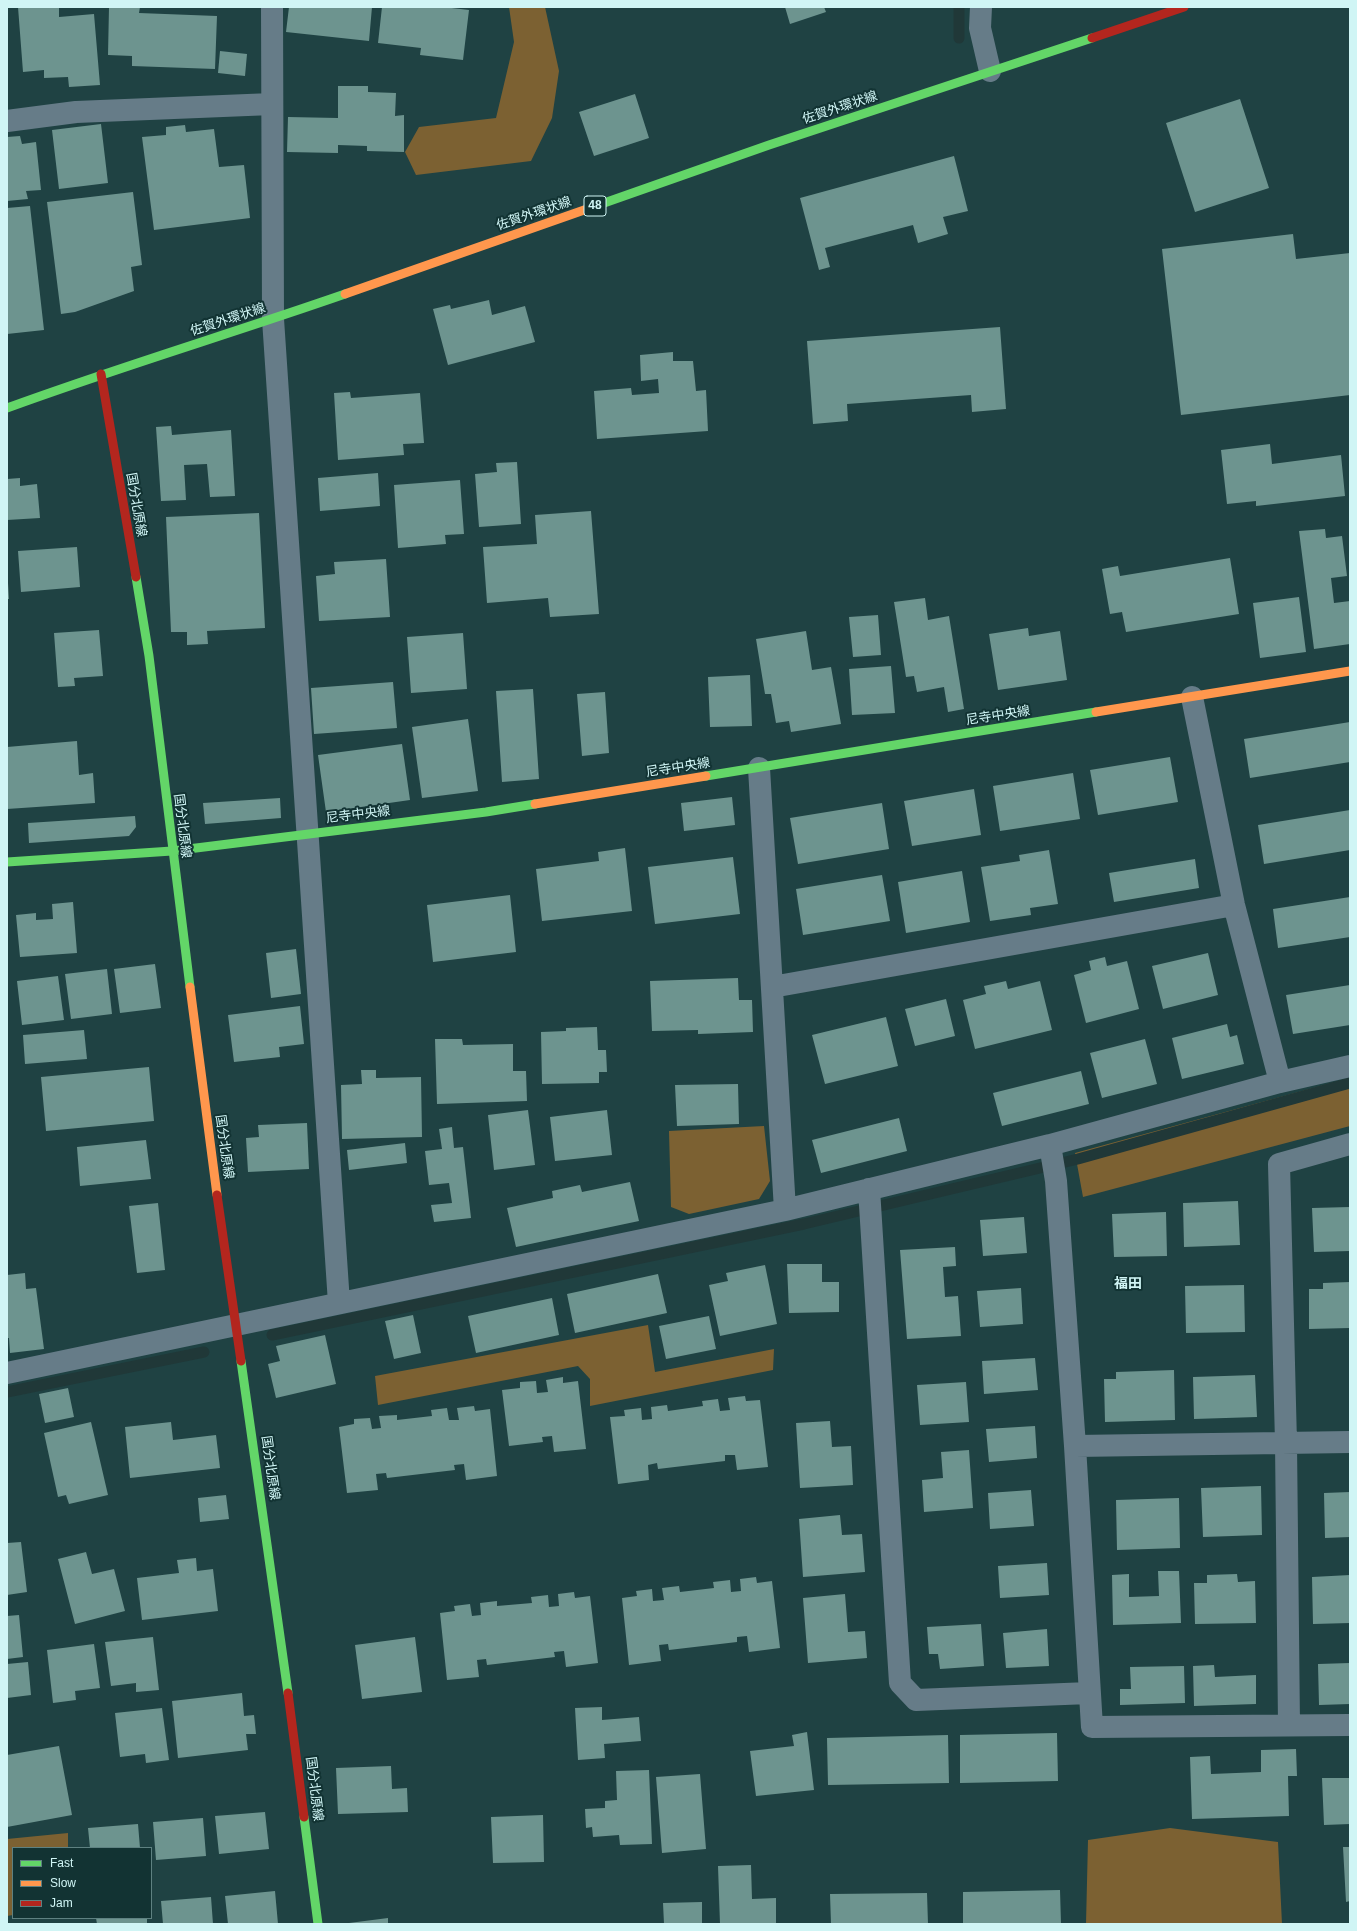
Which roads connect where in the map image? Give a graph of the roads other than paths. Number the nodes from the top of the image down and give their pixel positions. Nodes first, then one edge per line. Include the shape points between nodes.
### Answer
1 (272, 7) edge
2 (981, 7) edge
3 (1184, 7) edge
4 (990, 71) junction
5 (272, 104) junction
6 (7, 121) edge
7 (273, 319) junction
8 (101, 374) junction
9 (7, 408) edge
10 (1350, 671) edge
11 (1192, 697) junction
12 (759, 768) junction
13 (308, 834) junction
14 (172, 851) junction
15 (7, 862) edge
16 (1234, 904) junction
17 (772, 987) junction
18 (1350, 1066) edge
19 (1280, 1082) junction
20 (1350, 1144) edge
21 (1050, 1145) junction
22 (869, 1189) junction
23 (785, 1210) junction
24 (339, 1303) junction
25 (236, 1324) junction
26 (7, 1373) edge
27 (1350, 1442) edge
28 (1286, 1443) junction
29 (1076, 1446) junction
30 (1089, 1693) junction
31 (1289, 1725) junction
32 (1350, 1725) edge
33 (318, 1924) edge

1 - 5 street
2 - 4 street via 980,28
3 - 4 street, 佐賀外環状線 / 48
4 - 7 street, 佐賀外環状線 / 48 via 754,150
5 - 6 street via 76,112
5 - 7 street
7 - 8 street, 佐賀外環状線 / 48
7 - 13 street
8 - 9 street, 佐賀外環状線 / 48
8 - 14 street, 国分北原線 via 148,656
10 - 11 street, 尼寺中央線
11 - 12 street, 尼寺中央線
11 - 16 street
12 - 13 street, 尼寺中央線 via 486,812
12 - 17 street
13 - 14 street, 尼寺中央線
13 - 24 street
14 - 15 street, 尼寺中央線
14 - 25 street, 国分北原線
16 - 17 street
16 - 19 street
17 - 23 street
18 - 19 street
19 - 21 street
20 - 28 street via 1279,1164
21 - 22 street
21 - 29 street via 1056,1181
22 - 23 street
22 - 30 street via 900,1683 916,1700
23 - 24 street
24 - 25 street
25 - 26 street
25 - 33 street, 国分北原線 via 277,1608
27 - 28 street
28 - 29 street
28 - 31 street
29 - 30 street
30 - 31 street via 1092,1727
31 - 32 street

